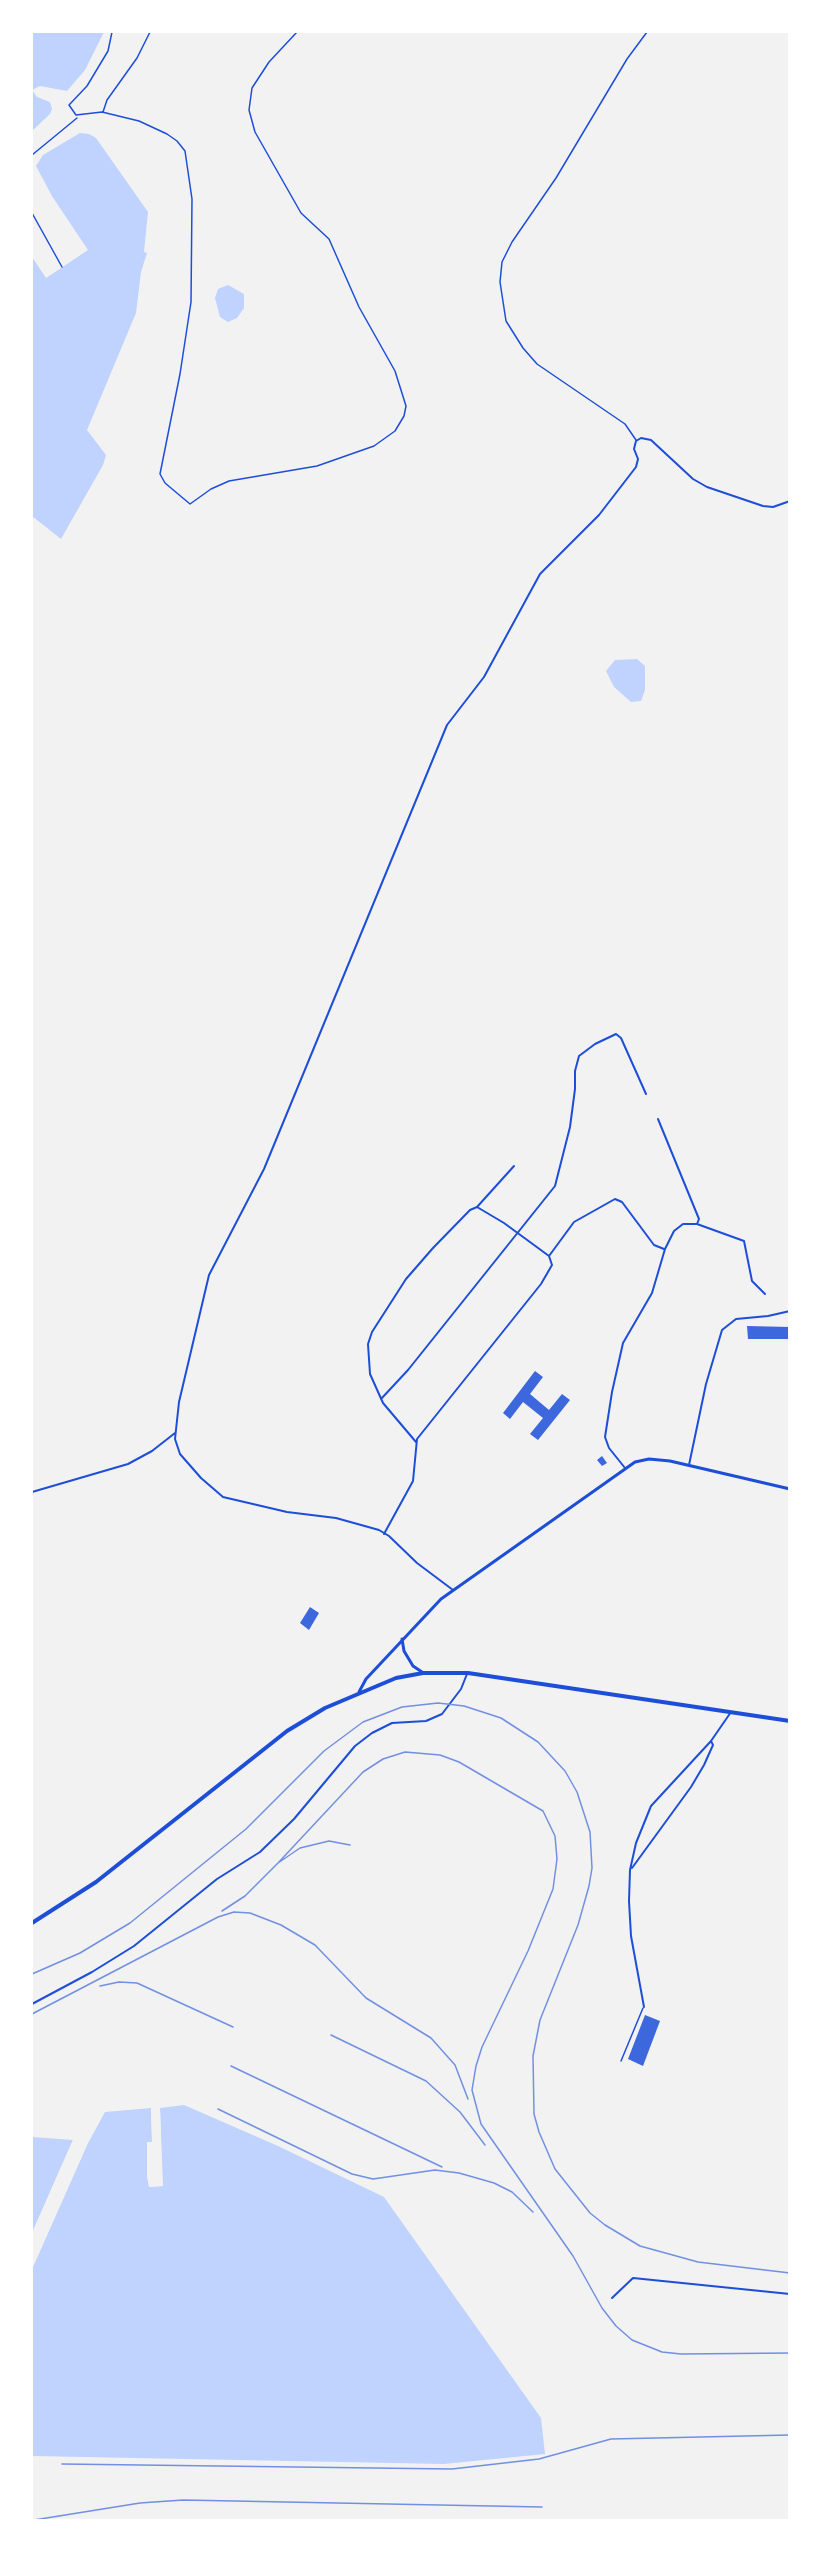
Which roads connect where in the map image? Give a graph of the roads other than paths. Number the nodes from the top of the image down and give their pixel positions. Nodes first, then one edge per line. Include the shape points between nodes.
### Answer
1 (112, 32) edge
2 (150, 32) edge
3 (297, 32) edge
4 (647, 32) edge
5 (102, 112) junction
6 (636, 441) junction
7 (789, 501) edge
8 (646, 1094) dead end
9 (658, 1119) dead end
10 (514, 1166) dead end
11 (477, 1207) junction
12 (697, 1224) junction
13 (518, 1233) junction
14 (665, 1249) junction
15 (549, 1256) junction
16 (765, 1294) dead end
17 (789, 1311) edge
18 (381, 1399) junction
19 (175, 1433) junction
20 (416, 1442) junction
21 (689, 1465) junction
22 (625, 1468) junction
23 (789, 1489) edge
24 (32, 1492) edge
25 (384, 1534) junction
26 (453, 1590) junction
27 (402, 1639) junction
28 (423, 1672) junction
29 (468, 1672) junction
30 (359, 1692) junction
31 (731, 1712) junction
32 (789, 1721) edge
33 (711, 1741) junction
34 (630, 1870) junction
35 (32, 1923) edge
36 (32, 2004) edge
37 (644, 2007) joint
38 (621, 2061) dead end
39 (789, 2294) edge
40 (612, 2298) dead end

1 - 5 lane via 108,51 87,86 70,102 72,112 80,115
2 - 5 lane
3 - 5 lane via 269,62 252,88 249,110 255,132 301,213 330,239 359,307 395,371 406,406 404,416 395,431 374,446 317,466 229,482 190,504 163,481 160,474 190,310 189,164 182,146 167,134 139,121
4 - 6 lane via 512,242 502,262 500,282 506,321 523,348 537,364 625,424
6 - 7 street via 651,440 707,487 763,506
6 - 19 street via 636,467 599,515 540,574 484,677 447,725 264,1168 209,1275
8 - 13 street via 616,1034 579,1056 570,1127 555,1186
9 - 12 street via 699,1219
10 - 11 street
11 - 13 street
11 - 18 street via 406,1279 372,1332 368,1364
12 - 14 street via 678,1227
12 - 16 street via 744,1241 752,1281
13 - 15 street
13 - 18 street
14 - 15 street via 654,1245 622,1202 615,1199 574,1222
14 - 22 street via 652,1293 623,1343 610,1401 605,1437
15 - 20 street via 552,1265 541,1284
17 - 21 street via 736,1319 722,1330
18 - 20 street
19 - 24 street via 128,1464
19 - 25 street via 180,1454 223,1497 287,1512 336,1518
20 - 25 street via 413,1481
21 - 22 main road via 649,1459
21 - 23 main road
22 - 26 main road
25 - 26 street
26 - 27 main road
27 - 28 main road via 413,1666
27 - 30 main road
28 - 29 main road
28 - 30 main road
29 - 31 main road
29 - 36 street via 442,1714 426,1721 392,1723 372,1732 260,1852 126,1950
30 - 35 main road via 287,1731 96,1882
31 - 32 main road
31 - 33 street
33 - 34 street via 713,1745 695,1779
33 - 34 street via 651,1806
34 - 37 street via 631,1936
37 - 38 lane
39 - 40 street via 633,2278

